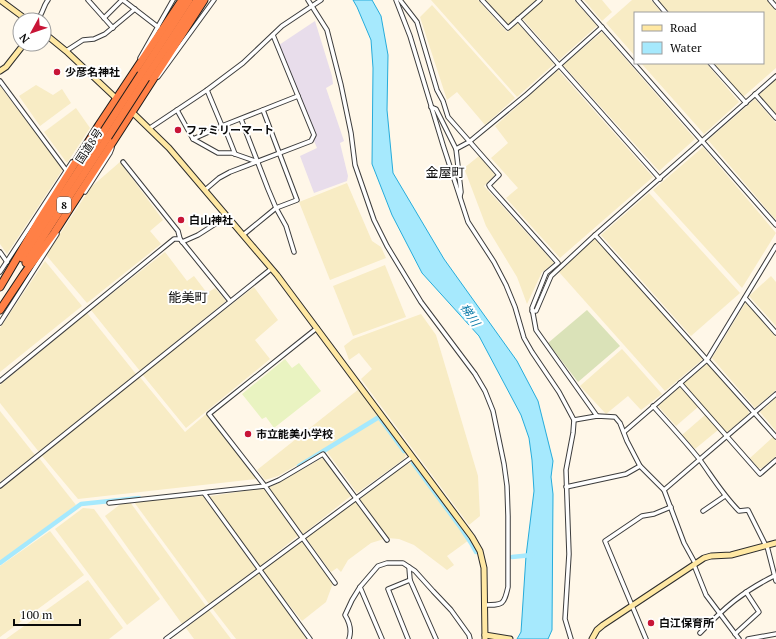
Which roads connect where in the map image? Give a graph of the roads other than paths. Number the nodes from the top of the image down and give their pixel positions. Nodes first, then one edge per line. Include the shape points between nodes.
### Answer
1 (0, 0) edge
2 (48, 0) edge
3 (88, 0) edge
4 (123, 0) edge
5 (173, 0) edge
6 (182, 0) edge
7 (189, 0) edge
8 (197, 0) edge
9 (204, 0) edge
10 (214, 0) edge
11 (308, 0) edge
12 (322, 0) edge
13 (396, 0) edge
14 (400, 0) edge
15 (482, 0) edge
16 (540, 0) edge
17 (578, 0) edge
18 (655, 0) edge
19 (770, 0) edge
20 (312, 5) junction
21 (776, 7) edge
22 (135, 9) junction
23 (16, 12) edge
24 (42, 12) edge
25 (665, 12) edge
26 (104, 18) junction
27 (518, 19) junction
28 (158, 27) junction
29 (602, 27) junction
30 (113, 28) junction
31 (272, 35) junction
32 (52, 40) edge
33 (66, 51) junction
34 (18, 52) edge
35 (634, 63) edge
36 (559, 64) junction
37 (635, 64) edge
38 (711, 64) edge
39 (0, 71) edge
40 (143, 76) junction
41 (776, 76) edge
42 (130, 78) junction
43 (0, 81) edge
44 (149, 86) junction
45 (207, 90) junction
46 (755, 94) junction
47 (298, 96) junction
48 (117, 99) junction
49 (746, 103) junction
50 (431, 107) junction
51 (177, 110) junction
52 (263, 110) junction
53 (131, 112) junction
54 (776, 118) edge
55 (241, 119) junction
56 (223, 126) junction
57 (150, 128) junction
58 (118, 132) junction
59 (102, 134) junction
60 (193, 139) junction
61 (703, 141) junction
62 (469, 142) junction
63 (456, 149) junction
64 (235, 154) junction
65 (279, 154) junction
66 (123, 162) dead end
67 (258, 162) junction
68 (66, 170) junction
69 (660, 178) junction
70 (205, 190) junction
71 (459, 196) junction
72 (276, 208) junction
73 (229, 218) junction
74 (776, 225) edge
75 (243, 235) junction
76 (595, 235) junction
77 (181, 240) junction
78 (776, 246) edge
79 (0, 252) edge
80 (294, 252) dead end
81 (16, 268) junction
82 (271, 269) junction
83 (0, 272) edge
84 (10, 283) junction
85 (0, 287) edge
86 (0, 292) edge
87 (746, 298) junction
88 (230, 301) junction
89 (0, 304) edge
90 (0, 310) edge
91 (532, 311) junction
92 (0, 323) edge
93 (317, 328) junction
94 (776, 333) edge
95 (708, 360) junction
96 (0, 381) edge
97 (680, 383) junction
98 (776, 394) edge
99 (653, 406) junction
100 (755, 413) junction
101 (597, 416) junction
102 (574, 420) junction
103 (624, 432) junction
104 (728, 437) junction
105 (776, 437) edge
106 (412, 457) junction
107 (700, 460) junction
108 (776, 460) edge
109 (640, 466) junction
110 (0, 486) edge
111 (265, 486) junction
112 (566, 487) junction
113 (664, 490) junction
114 (204, 493) junction
115 (725, 496) junction
116 (356, 498) junction
117 (108, 503) dead end
118 (671, 507) junction
119 (703, 512) dead end
120 (303, 537) junction
121 (387, 540) dead end
122 (775, 544) edge
123 (766, 546) junction
124 (695, 562) junction
125 (409, 567) junction
126 (259, 570) junction
127 (774, 576) junction
128 (410, 580) junction
129 (776, 581) edge
130 (335, 583) dead end
131 (360, 588) junction
132 (746, 592) junction
133 (485, 605) junction
134 (632, 605) junction
135 (720, 613) junction
136 (351, 633) junction
137 (700, 633) dead end
138 (735, 634) junction
139 (776, 634) edge
140 (485, 637) edge
141 (166, 639) edge
142 (310, 639) edge
143 (349, 639) edge
144 (354, 639) edge
145 (382, 639) edge
146 (408, 639) edge
147 (436, 639) edge
148 (470, 639) edge
149 (510, 639) edge
150 (571, 639) edge
151 (592, 639) edge
152 (646, 639) edge
153 (739, 639) edge
154 (748, 639) edge

1 - 23 street
2 - 24 street
3 - 26 street
4 - 22 street
4 - 26 street
5 - 28 street
6 - 42 highway
7 - 40 highway, 国道8号 / 8
8 - 40 highway, 国道8号 / 8
9 - 44 highway
10 - 44 street
11 - 20 street
12 - 20 street
13 - 50 street via 410,36
14 - 62 street via 417,22 437,90 448,117
15 - 27 street via 508,28
16 - 27 street
17 - 29 street
18 - 25 street
19 - 21 street
20 - 31 street
20 - 133 street via 327,30 351,133 355,165 374,220 421,302 475,374 493,411 507,486 508,587 502,603
22 - 28 street
22 - 30 street
26 - 30 street
27 - 36 street
28 - 42 street
29 - 35 street
29 - 36 street
30 - 33 street via 94,39 83,40
31 - 45 street via 243,63
31 - 47 street
32 - 33 street
33 - 48 street
34 - 39 street
36 - 62 street
36 - 69 street
37 - 61 street
38 - 49 street
40 - 59 highway, 国道8号 / 8, bridge
41 - 46 street
42 - 48 highway
43 - 68 street
44 - 53 highway
45 - 51 street
45 - 56 street
46 - 49 street
46 - 54 street
47 - 52 street
47 - 65 street via 314,135 311,142
48 - 53 street
48 - 59 highway
49 - 61 street
50 - 63 street via 436,109
50 - 71 street
51 - 57 street
51 - 60 street
52 - 55 street
52 - 65 street
53 - 57 street
53 - 58 highway
55 - 56 street
55 - 67 street
56 - 60 street
56 - 64 street
57 - 70 street
58 - 81 highway via 54,233
58 - 92 street via 110,153
59 - 68 street via 92,131
59 - 81 highway, 国道8号 / 8
60 - 64 street via 218,153
61 - 69 street
61 - 74 street
62 - 63 street
62 - 91 street via 499,175 490,187 558,262 546,274
63 - 71 street via 462,192
64 - 67 street
65 - 67 street
65 - 72 street via 297,200
66 - 77 street via 178,231
67 - 70 street via 230,172
67 - 72 street
68 - 81 street
69 - 76 street
70 - 73 street
71 - 102 street via 468,222 506,285 524,338
72 - 75 street
72 - 80 street via 286,226
73 - 75 street
73 - 77 street via 223,219 198,235
75 - 82 street
76 - 91 street via 551,276 536,310
76 - 95 street
77 - 88 street
77 - 96 street via 174,239
78 - 87 street
79 - 81 street
81 - 83 street
81 - 84 highway, 国道8号 / 8
81 - 84 highway
82 - 88 street
82 - 93 street
84 - 85 highway
84 - 86 highway, 国道8号 / 8
84 - 89 highway, 国道8号 / 8
84 - 90 highway
87 - 94 street
87 - 95 street
88 - 110 street
91 - 101 street via 536,330 541,339
93 - 106 street
93 - 111 street via 209,414
95 - 97 street
95 - 100 street
97 - 99 street
97 - 104 street
98 - 100 street
99 - 103 street
99 - 107 street
100 - 104 street
100 - 105 street
101 - 102 street
101 - 103 street via 615,417
102 - 112 street via 566,470
103 - 109 street
104 - 107 street
104 - 108 street via 760,474
106 - 116 street
106 - 133 street via 480,551 484,568
107 - 113 street
107 - 115 street
109 - 112 street via 626,474
109 - 113 street
111 - 114 street
111 - 116 street via 324,454
111 - 120 street
112 - 150 street via 569,554 565,619
113 - 118 street
114 - 117 street
114 - 126 street
115 - 119 street
115 - 123 street via 739,511 748,510
116 - 120 street
116 - 121 street
118 - 124 street via 684,543
118 - 134 street via 642,516 605,541
120 - 126 street
120 - 130 street
122 - 123 street
123 - 124 street via 731,556 711,556
123 - 127 street
124 - 134 street
124 - 135 street via 706,595
125 - 128 street
125 - 131 street via 395,562 378,566
125 - 148 street via 451,610
126 - 141 street
126 - 142 street
127 - 129 street
127 - 132 street
128 - 146 street via 388,589
128 - 147 street
131 - 136 street via 345,615 350,622
131 - 145 street
132 - 135 street
132 - 138 street via 759,612
133 - 140 street
134 - 151 street via 597,630
134 - 152 street
135 - 137 street
135 - 138 street
136 - 143 street
136 - 144 street
138 - 153 street
139 - 154 street
140 - 149 street

